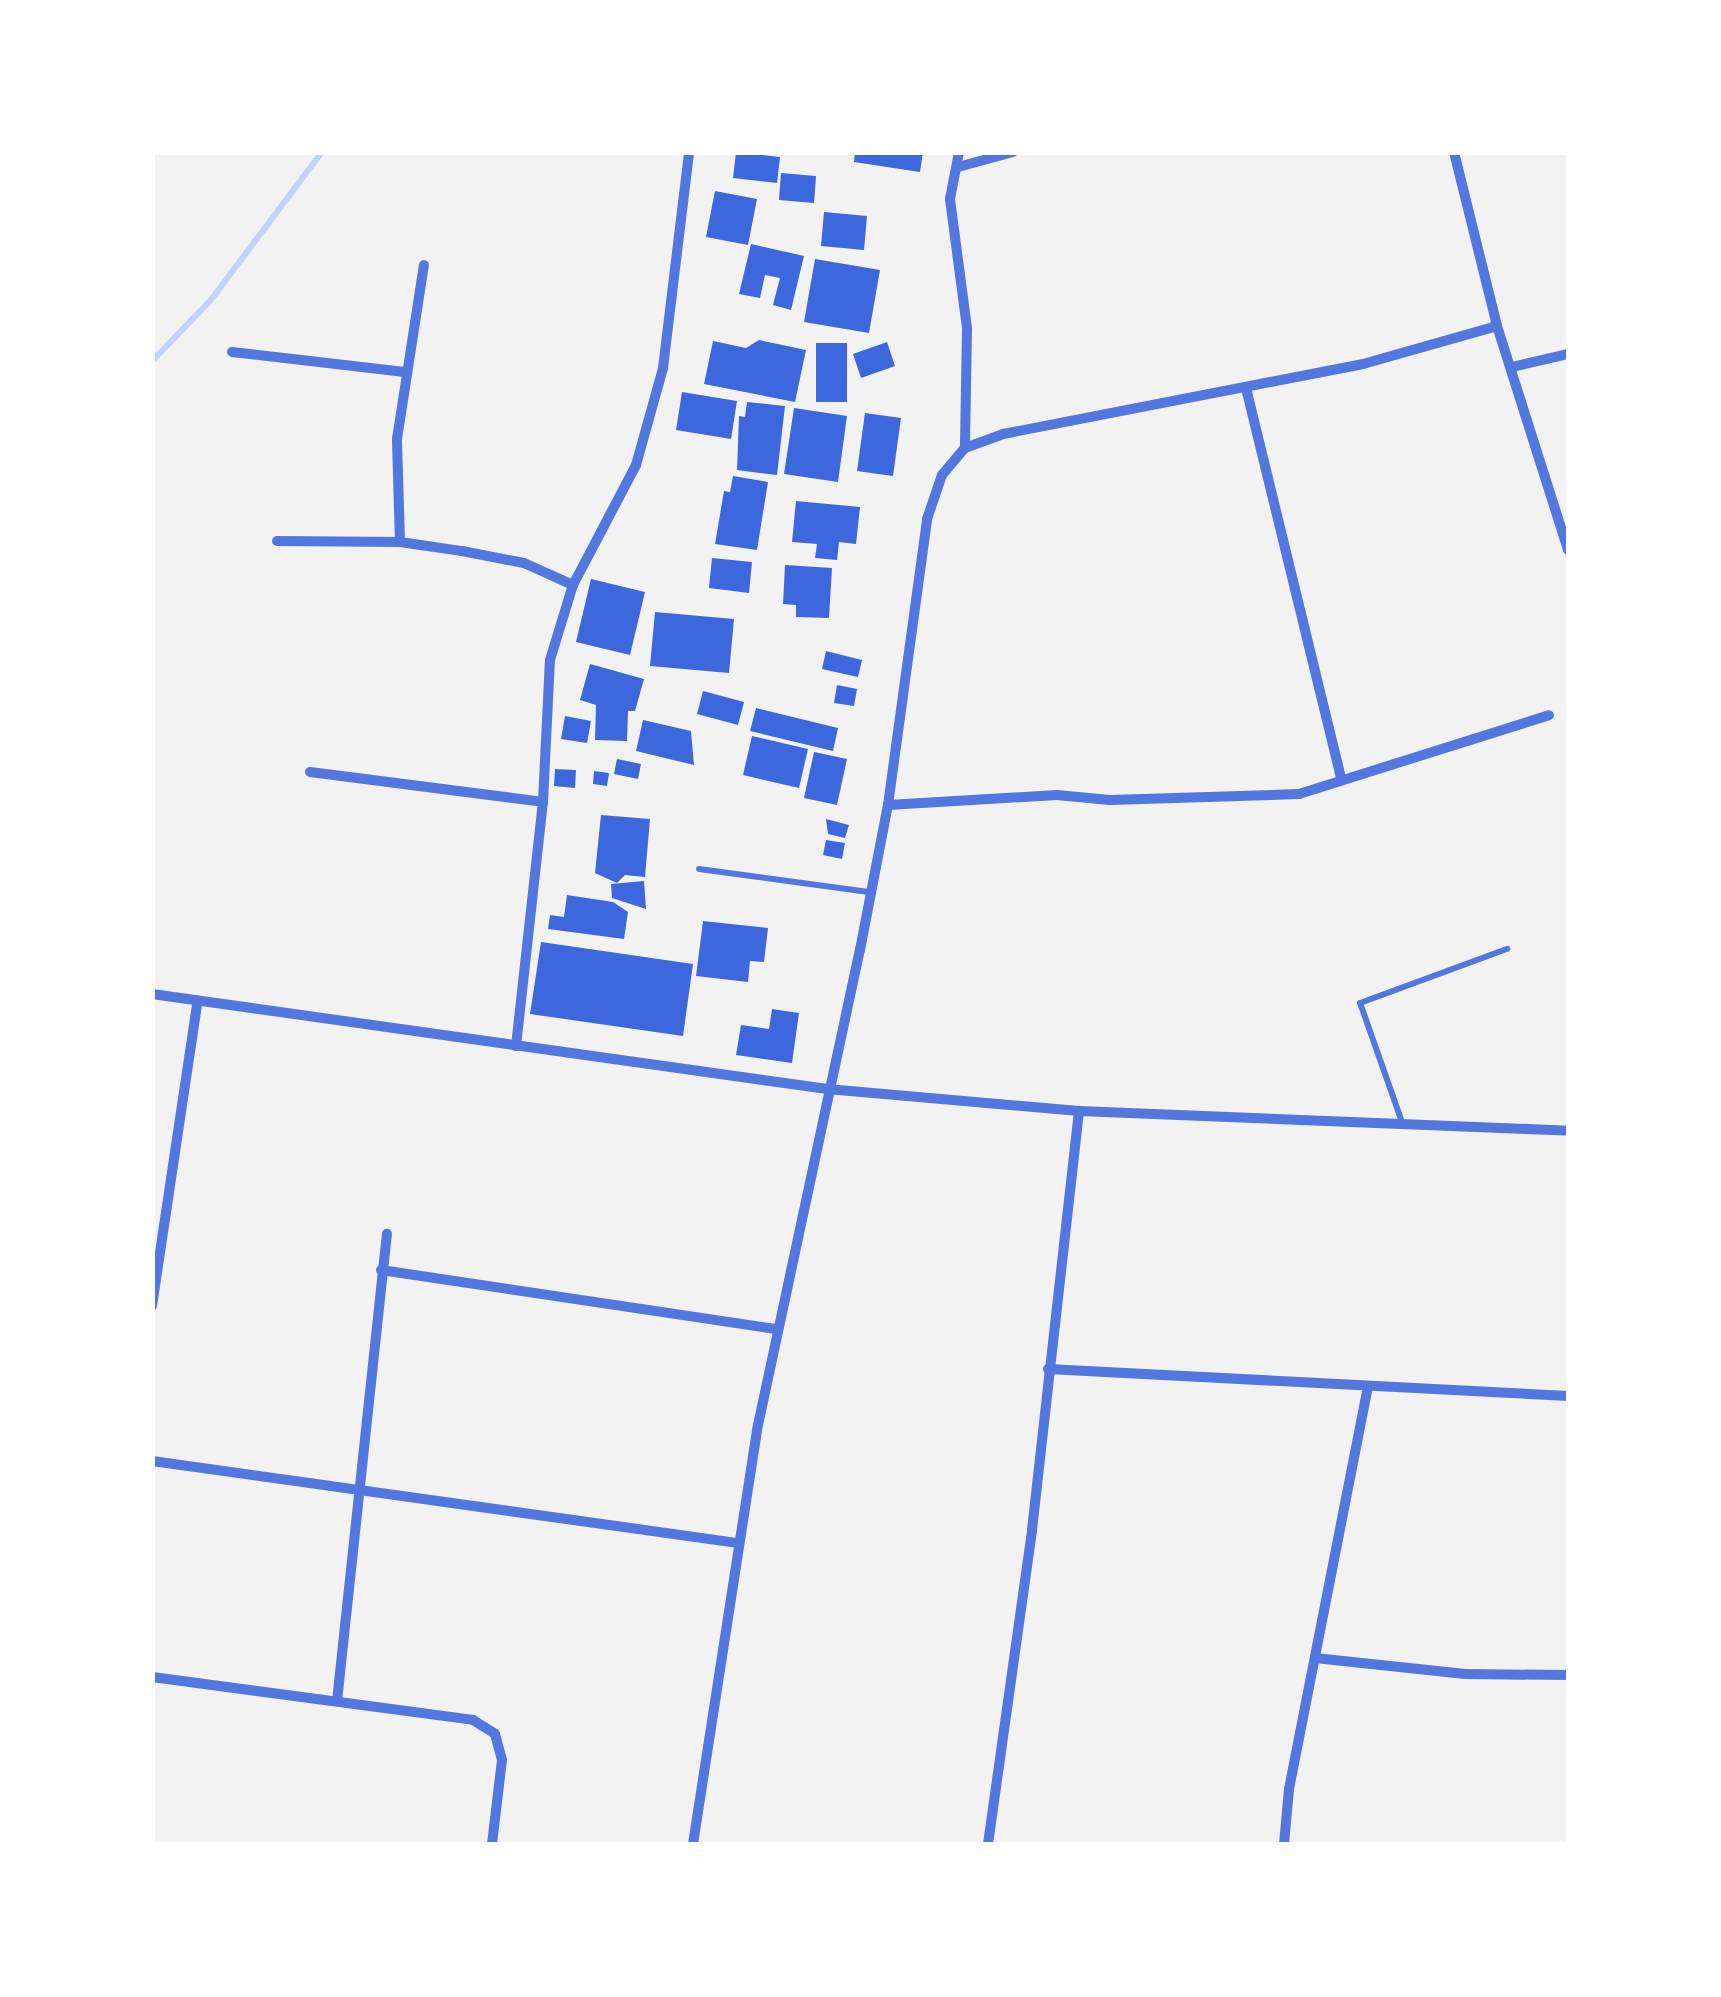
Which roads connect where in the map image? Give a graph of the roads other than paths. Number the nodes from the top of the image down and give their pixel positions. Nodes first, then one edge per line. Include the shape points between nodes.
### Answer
1 (689, 152) edge
2 (960, 152) edge
3 (1013, 152) edge
4 (1454, 152) edge
5 (958, 166) junction
6 (424, 264) dead end
7 (1497, 326) junction
8 (232, 352) dead end
9 (1568, 354) edge
10 (1512, 367) junction
11 (405, 372) junction
12 (1246, 388) junction
13 (965, 448) junction
14 (276, 541) dead end
15 (400, 542) junction
16 (1568, 550) edge
17 (572, 585) junction
18 (1549, 715) dead end
19 (310, 772) dead end
20 (1340, 779) junction
21 (543, 802) junction
22 (888, 806) junction
23 (699, 870) dead end
24 (870, 892) junction
25 (1507, 949) dead end
26 (152, 994) edge
27 (198, 1000) junction
28 (516, 1046) junction
29 (827, 1090) junction
30 (1079, 1112) junction
31 (1402, 1122) junction
32 (1568, 1132) edge
33 (159, 1222) edge
34 (387, 1234) dead end
35 (381, 1270) junction
36 (152, 1306) edge
37 (778, 1329) junction
38 (1048, 1370) junction
39 (1367, 1390) junction
40 (1568, 1396) edge
41 (152, 1461) edge
42 (363, 1488) junction
43 (738, 1543) junction
44 (1315, 1658) junction
45 (1568, 1675) edge
46 (152, 1677) edge
47 (336, 1701) junction
48 (492, 1844) edge
49 (693, 1844) edge
50 (988, 1844) edge
51 (1284, 1844) edge

1 - 17 street via 662,368 636,465
2 - 5 street
3 - 5 street
4 - 7 street
5 - 13 street via 950,199 967,329
6 - 11 street
7 - 10 street
7 - 12 street
8 - 11 street
9 - 10 street
10 - 16 street
11 - 15 street via 397,439
12 - 13 street
12 - 20 street
13 - 22 street via 942,474 927,520
14 - 15 street
15 - 17 street via 524,563
17 - 21 street via 550,660
18 - 20 street
19 - 21 street
20 - 22 street via 1299,794 1022,796
21 - 28 street
22 - 24 street
23 - 24 lane
24 - 29 street
25 - 31 lane via 1360,1003
26 - 27 street
27 - 28 street
27 - 33 street
28 - 29 street
29 - 30 street
29 - 37 street
30 - 31 street
30 - 38 street
31 - 32 street
33 - 36 street
34 - 35 street
35 - 37 street
35 - 42 street
37 - 43 street
38 - 39 street
38 - 50 street
39 - 40 street
39 - 44 street
41 - 42 street
42 - 43 street
42 - 47 street
43 - 49 street
44 - 45 street via 1465,1674
44 - 51 street
46 - 47 street
47 - 48 street via 473,1720 494,1734 502,1760

